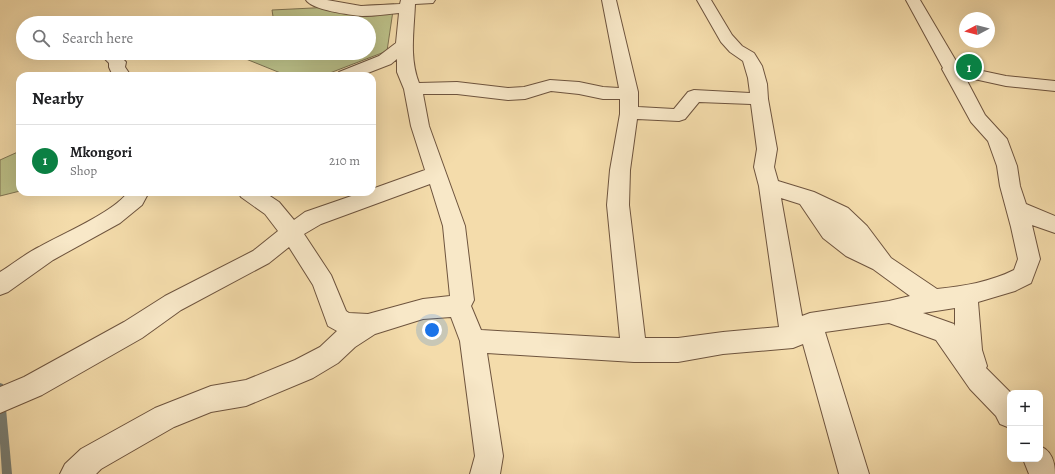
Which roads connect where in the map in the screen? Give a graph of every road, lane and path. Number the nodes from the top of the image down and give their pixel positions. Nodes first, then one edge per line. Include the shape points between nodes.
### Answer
1 (313, 0) edge
2 (428, 0) edge
3 (609, 0) edge
4 (704, 0) edge
5 (913, 0) edge
6 (411, 3) edge
7 (404, 45) junction
8 (116, 60) edge
9 (951, 69) junction
10 (120, 72) edge
11 (355, 72) edge
12 (1055, 86) edge
13 (413, 89) junction
14 (629, 92) junction
15 (758, 99) junction
16 (629, 114) junction
17 (436, 174) junction
18 (769, 186) junction
19 (138, 196) edge
20 (254, 196) edge
21 (375, 196) edge
22 (376, 196) edge
23 (1016, 209) junction
24 (1055, 225) edge
25 (292, 232) junction
26 (0, 285) edge
27 (966, 296) junction
28 (934, 300) junction
29 (459, 306) junction
30 (889, 312) junction
31 (368, 325) junction
32 (801, 330) junction
33 (473, 341) junction
34 (634, 350) junction
35 (979, 380) junction
36 (0, 400) edge
37 (1007, 409) edge
38 (1039, 462) edge
39 (75, 474) edge
40 (485, 474) edge
41 (854, 474) edge
42 (1046, 474) edge

1 - 6 street via 361,12
2 - 6 street
3 - 14 street
4 - 15 street via 736,49 749,57 760,93
5 - 9 street via 932,30
6 - 7 street
7 - 11 street via 385,60
7 - 13 street via 406,72
8 - 10 street
9 - 12 street via 1006,81
9 - 23 street via 966,92 978,118 997,140 1007,166
13 - 14 street via 457,88 508,94 525,93 550,85 614,94
13 - 17 street via 420,126
14 - 16 street
15 - 16 street via 694,96 679,115
15 - 18 street via 767,149 764,166
16 - 34 street via 620,170 618,205
17 - 22 street
17 - 29 street via 454,226 462,300
18 - 28 street via 807,198 840,214 859,232 883,265
18 - 32 street
19 - 26 street via 99,225 45,254
20 - 25 street via 272,208
21 - 25 street via 314,218
23 - 24 street
23 - 27 street via 1029,259 1023,276 1007,284
25 - 31 street via 323,282 337,318 346,324
25 - 36 street via 261,257 173,303 133,330 33,386
27 - 28 street
27 - 35 street via 969,350
28 - 30 street
29 - 31 street via 423,309
29 - 33 street
30 - 32 street
30 - 35 street via 945,332
31 - 39 street via 346,339 329,355 304,369 246,393 211,399 165,417 91,459
32 - 34 street via 678,350
32 - 41 street
33 - 34 street
33 - 40 street via 489,456
35 - 37 street
38 - 42 street

